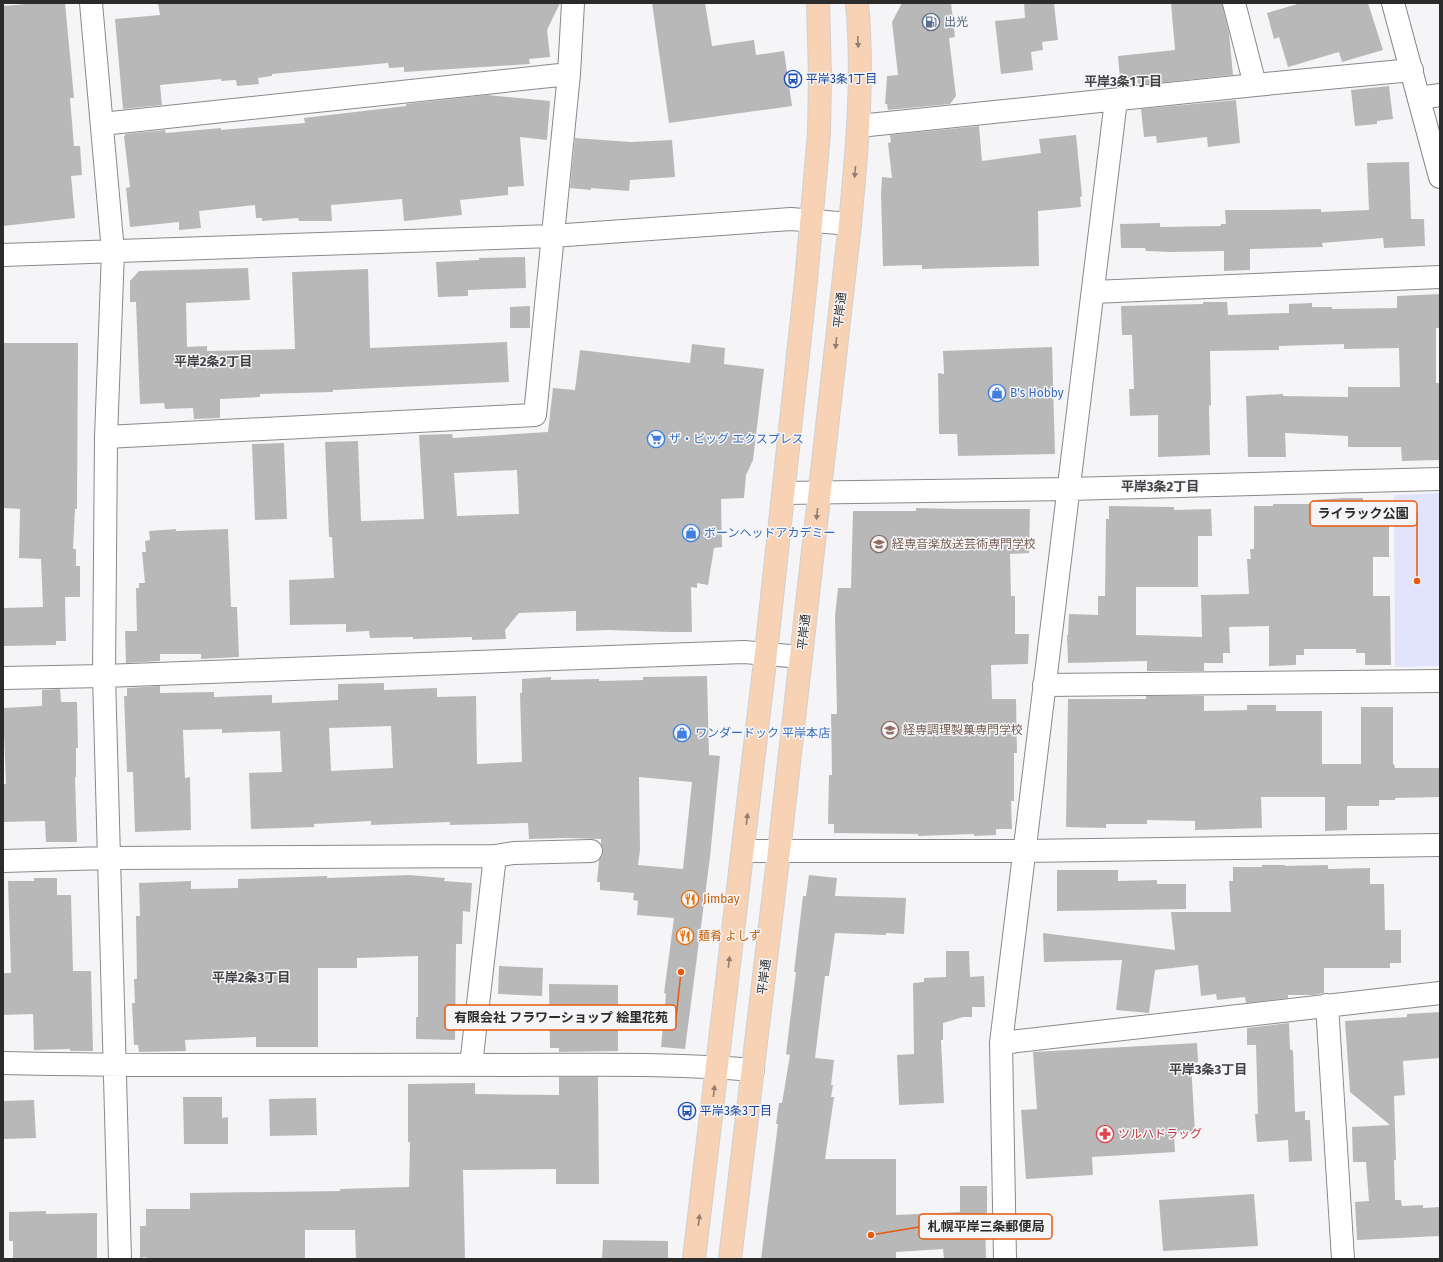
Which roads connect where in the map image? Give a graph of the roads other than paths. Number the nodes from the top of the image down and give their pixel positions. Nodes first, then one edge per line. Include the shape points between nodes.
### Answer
1 (91, 3) edge
2 (573, 3) edge
3 (818, 3) edge
4 (856, 3) edge
5 (1234, 3) edge
6 (1393, 3) edge
7 (1412, 70) junction
8 (569, 74) junction
9 (1255, 85) junction
10 (1430, 96) edge
11 (1116, 100) junction
12 (102, 124) junction
13 (859, 126) junction
14 (1440, 177) edge
15 (812, 220) junction
16 (850, 224) junction
17 (552, 236) junction
18 (113, 252) junction
19 (3, 255) edge
20 (1440, 277) edge
21 (1093, 292) junction
22 (106, 437) junction
23 (1440, 479) edge
24 (1069, 489) junction
25 (819, 492) junction
26 (784, 493) junction
27 (766, 653) junction
28 (801, 657) junction
29 (104, 676) junction
30 (3, 678) edge
31 (1440, 681) edge
32 (1044, 686) junction
33 (1440, 845) edge
34 (743, 850) junction
35 (779, 850) junction
36 (1023, 850) junction
37 (591, 851) dead end
38 (495, 856) junction
39 (108, 858) junction
40 (3, 861) edge
41 (1440, 993) edge
42 (1327, 1005) junction
43 (1000, 1043) junction
44 (3, 1063) edge
45 (471, 1065) junction
46 (115, 1066) junction
47 (717, 1067) junction
48 (753, 1070) junction
49 (120, 1259) edge
50 (694, 1259) edge
51 (730, 1259) edge
52 (1005, 1259) edge
53 (1343, 1259) edge

1 - 12 street
2 - 8 street
3 - 15 highway via 819,126
4 -> 13 highway, 平岸通
5 - 9 street
6 - 7 street
7 - 9 street
7 - 10 street
8 - 12 street
8 - 17 street
9 - 11 street
10 - 14 street
11 - 13 street
11 - 21 street
12 - 18 street
13 -> 16 highway, 平岸通
15 - 16 street
15 - 17 street via 790,219
15 - 26 highway
16 -> 25 highway, 平岸通
17 - 18 street
17 - 22 street via 535,415
18 - 19 street
18 - 22 street
20 - 21 street
21 - 24 street
22 - 29 street
23 - 24 street
24 - 25 street
24 - 32 street
25 - 26 street
25 -> 28 highway, 平岸通
26 - 27 highway
27 - 28 street
27 - 29 street
34 -> 27 highway
28 - 35 highway, 平岸通
29 - 30 street
29 - 39 street
31 - 32 street
32 - 36 street
33 - 36 street
34 - 35 street
47 -> 34 highway
35 - 36 street
35 - 48 highway, 平岸通
36 - 43 street
37 - 38 street via 514,853
38 - 39 street
38 - 45 street
39 - 40 street
39 - 46 street
41 - 42 street
42 - 43 street
42 - 53 street
43 - 52 street
44 - 46 street
45 - 46 street
45 - 47 street
46 - 49 street
47 - 48 street
50 -> 47 highway
48 - 51 highway, 平岸通

